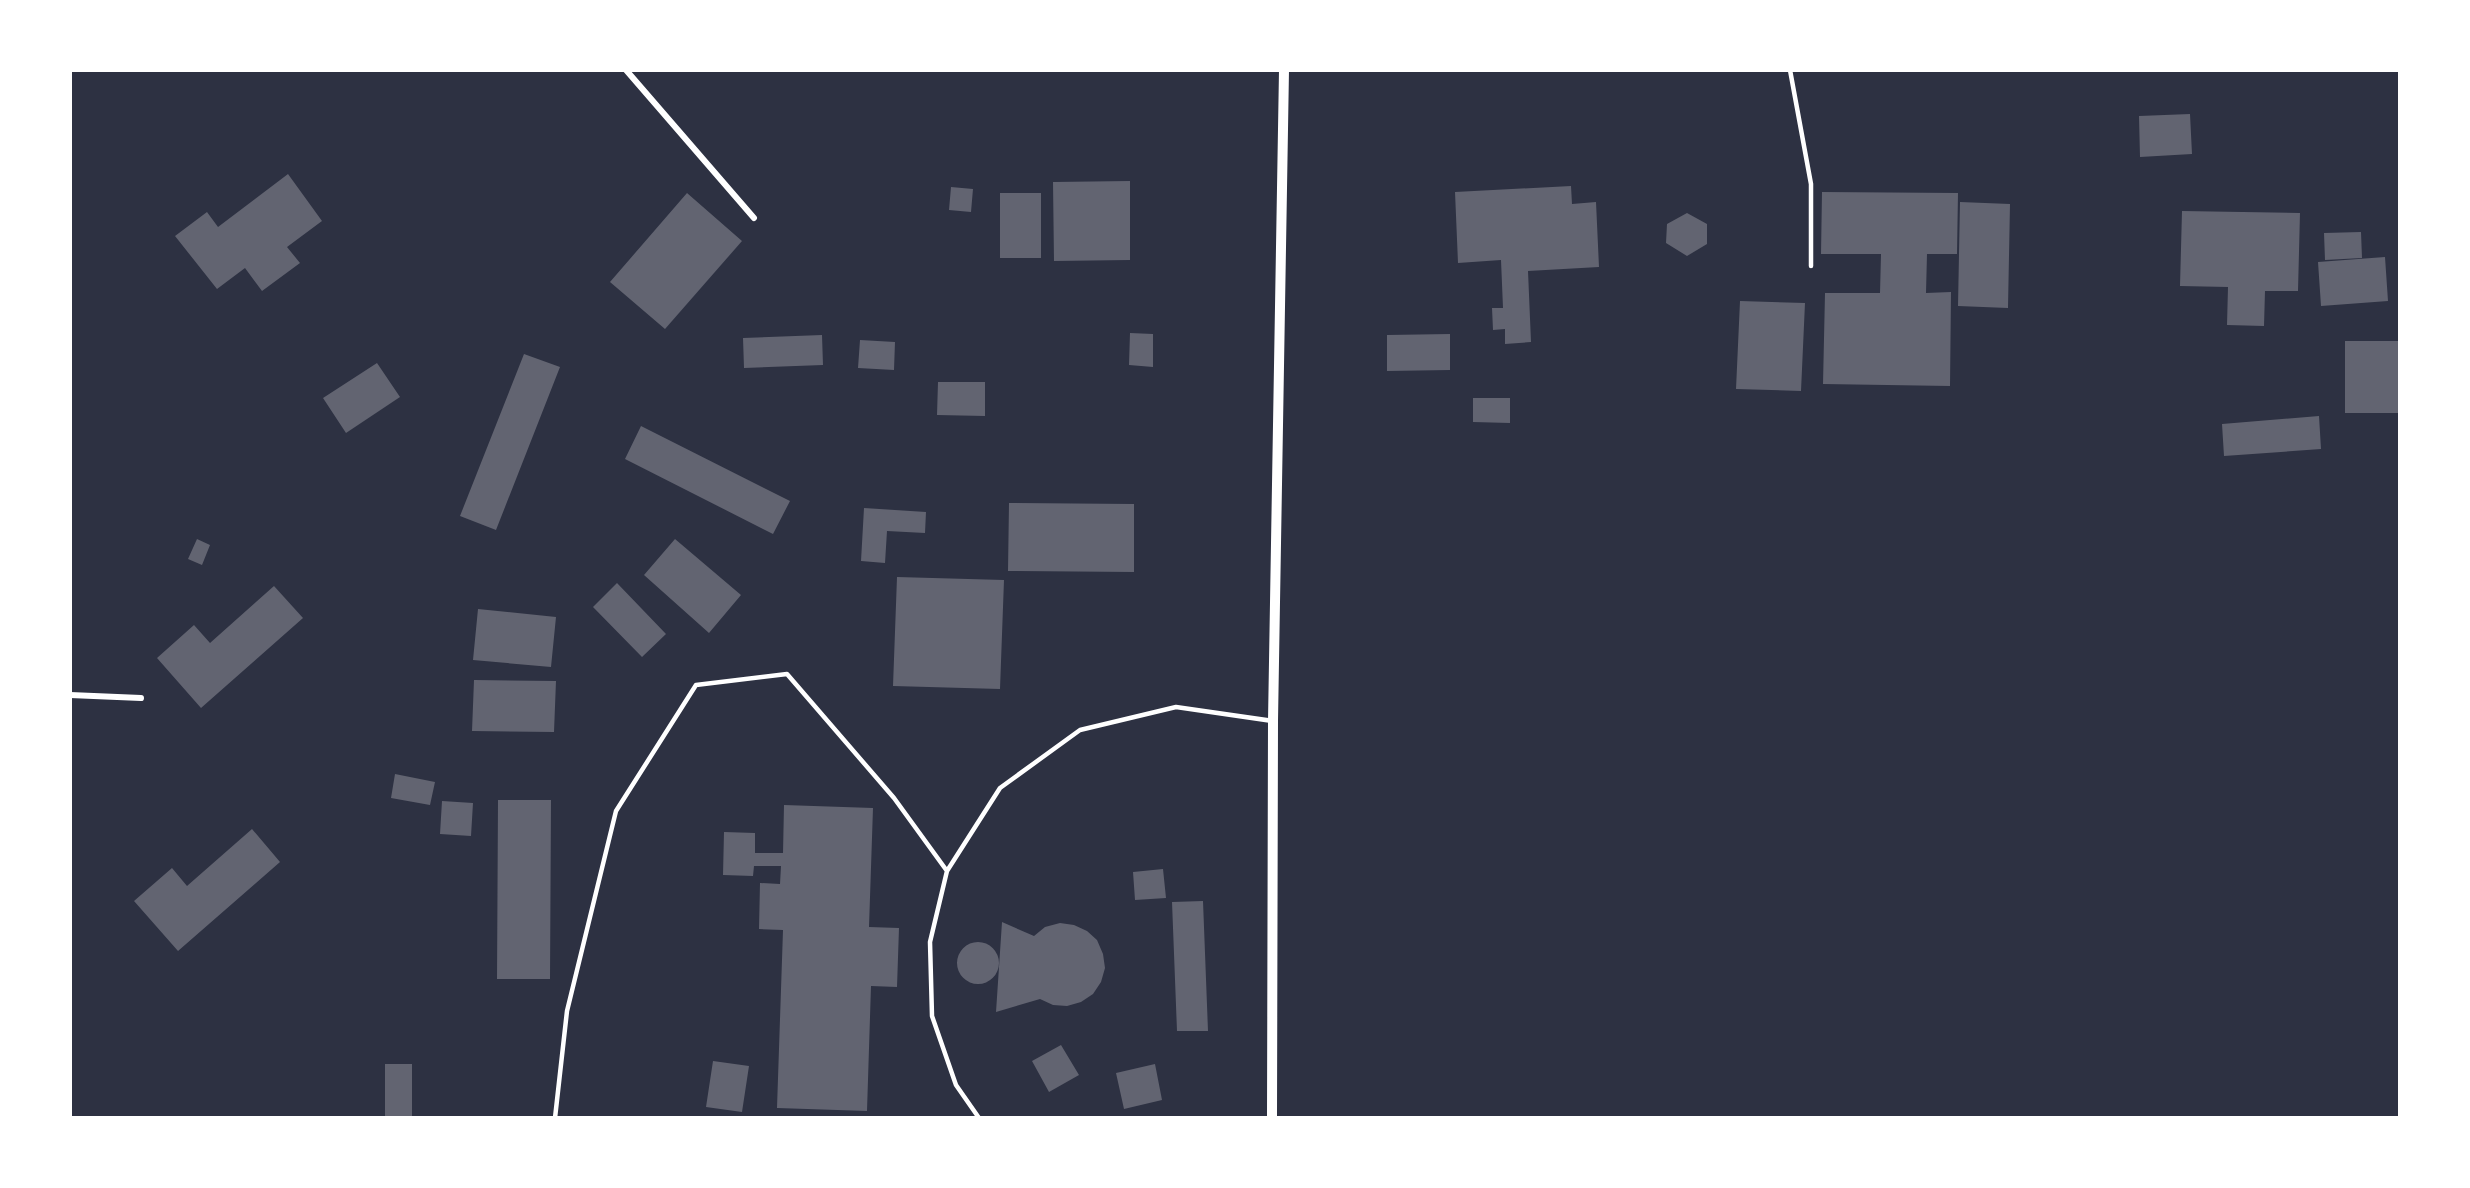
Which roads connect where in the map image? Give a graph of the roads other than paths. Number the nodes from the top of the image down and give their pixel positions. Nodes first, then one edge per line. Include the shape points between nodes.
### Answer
1 (626, 70) edge
2 (1284, 70) edge
3 (1790, 70) edge
4 (754, 218) dead end
5 (1811, 266) dead end
6 (70, 695) edge
7 (141, 698) dead end
8 (1273, 721) junction
9 (947, 871) junction
10 (555, 1118) edge
11 (979, 1118) edge
12 (1272, 1118) edge

1 - 4 street
2 - 8 street
3 - 5 lane via 1811,184
6 - 7 street
8 - 9 lane via 1176,707 1080,730 1000,788
8 - 12 street
9 - 10 lane via 894,798 787,674 696,685 616,811 567,1011
9 - 11 lane via 930,942 932,1016 956,1085

